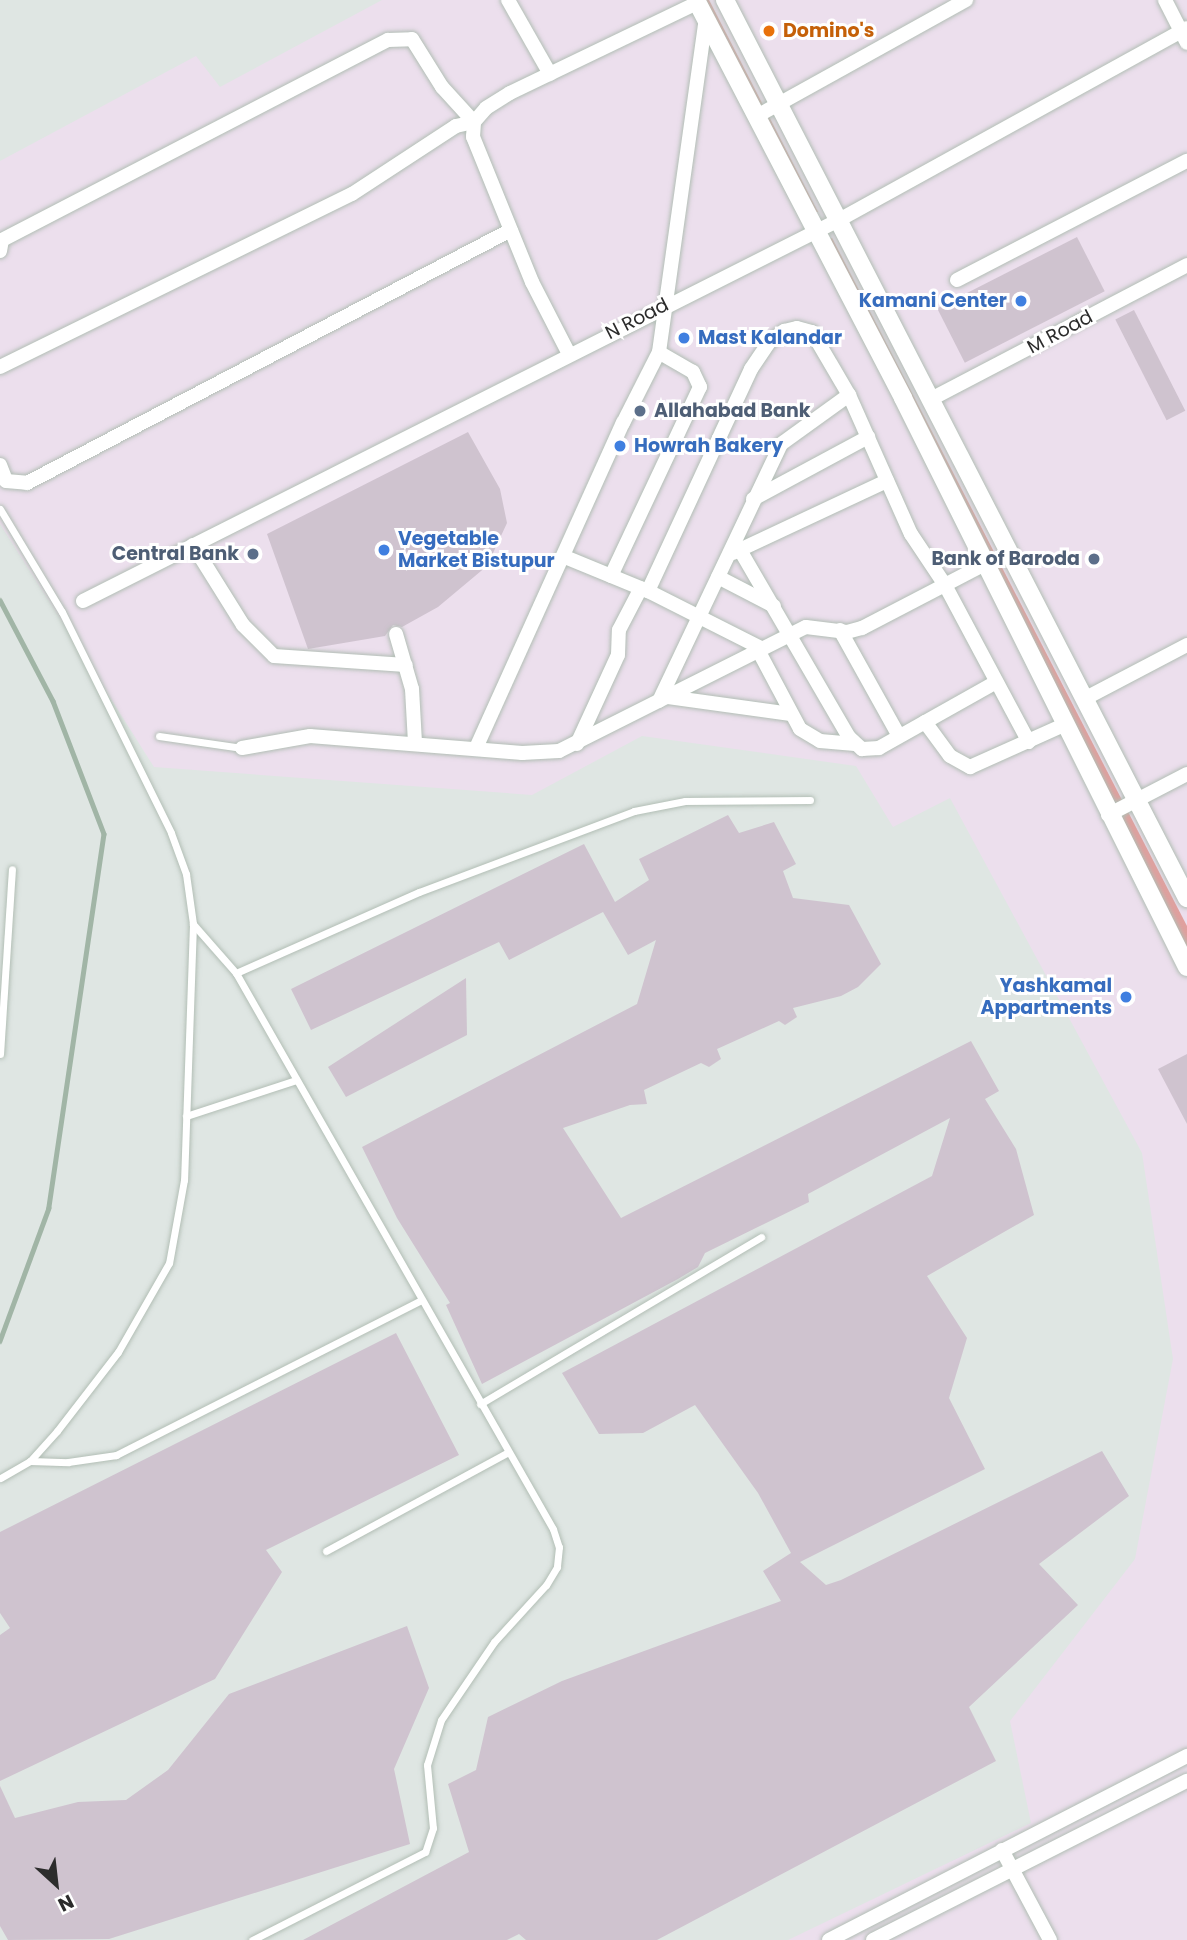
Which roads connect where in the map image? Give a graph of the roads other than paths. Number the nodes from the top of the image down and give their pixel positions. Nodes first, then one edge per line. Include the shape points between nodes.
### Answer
1 (508, 0) edge
2 (725, 0) edge
3 (966, 0) edge
4 (1165, 0) edge
5 (700, 7) edge
6 (1185, 34) edge
7 (550, 74) junction
8 (779, 103) junction
9 (757, 116) junction
10 (474, 122) junction
11 (1187, 161) edge
12 (839, 220) junction
13 (512, 230) junction
14 (816, 232) junction
15 (0, 251) edge
16 (1187, 265) edge
17 (957, 280) dead end
18 (665, 304) junction
19 (659, 352) junction
20 (569, 354) junction
21 (0, 367) edge
22 (849, 395) junction
23 (933, 398) junction
24 (868, 437) junction
25 (0, 465) edge
26 (887, 481) junction
27 (754, 499) junction
28 (0, 509) edge
29 (193, 545) junction
30 (734, 553) junction
31 (565, 557) junction
32 (985, 564) junction
33 (611, 576) junction
34 (718, 577) junction
35 (945, 585) junction
36 (644, 590) junction
37 (83, 601) dead end
38 (775, 607) junction
39 (700, 616) junction
40 (840, 630) junction
41 (792, 633) junction
42 (396, 634) dead end
43 (1187, 645) edge
44 (760, 649) junction
45 (406, 665) junction
46 (996, 682) junction
47 (663, 699) junction
48 (1084, 699) junction
49 (791, 714) junction
50 (925, 722) junction
51 (1064, 725) junction
52 (159, 736) dead end
53 (899, 736) junction
54 (415, 742) junction
55 (1029, 742) junction
56 (577, 744) junction
57 (855, 744) junction
58 (242, 748) joint
59 (476, 748) junction
60 (1187, 774) edge
61 (810, 800) dead end
62 (1139, 802) junction
63 (1108, 815) junction
64 (12, 869) dead end
65 (1187, 898) edge
66 (193, 924) junction
67 (1187, 967) edge
68 (236, 973) junction
69 (0, 1054) edge
70 (296, 1080) junction
71 (186, 1116) junction
72 (761, 1237) dead end
73 (421, 1300) junction
74 (480, 1404) junction
75 (508, 1452) junction
76 (30, 1461) junction
77 (0, 1478) edge
78 (326, 1551) dead end
79 (1187, 1756) edge
80 (1187, 1781) edge
81 (1002, 1850) junction
82 (1013, 1871) junction
83 (252, 1940) edge
84 (829, 1940) edge
85 (873, 1940) edge
86 (1050, 1940) edge

1 - 7 street
2 - 8 street
3 - 8 street
4 - 6 street
5 - 7 street
5 - 9 street
5 - 18 street
6 - 12 street, N Road
7 - 10 street via 486,108
8 - 9 street
8 - 12 street
9 - 14 street
10 - 13 street via 473,137
10 - 15 street via 442,87 412,39 388,40 2,240
10 - 21 street via 456,127 352,194
11 - 17 street
12 - 14 street, N Road
12 - 23 street
13 - 20 street
13 - 25 street via 27,483 6,481
14 - 18 street, N Road
14 - 32 street
16 - 23 street, M Road
18 - 19 street
18 - 20 street, N Road
19 - 31 street via 622,423
19 - 33 street via 693,372 700,387
20 - 29 street, N Road
22 - 24 street
22 - 27 street via 781,444
22 - 36 street via 812,332 797,328 769,342 751,369
23 - 48 street
24 - 26 street
24 - 27 street
26 - 30 street
26 - 35 street via 911,534
27 - 30 street
28 - 66 lane via 62,612 159,808 186,874
29 - 37 street, N Road
29 - 45 street via 243,625 274,656
30 - 34 street
30 - 38 street
31 - 33 street
31 - 59 street
32 - 35 street
32 - 51 street
33 - 36 street
34 - 38 street
34 - 39 street
35 - 40 street via 862,628
35 - 46 street
36 - 39 street
36 - 56 street via 619,630 620,649
38 - 41 street
39 - 44 street
39 - 47 street
40 - 41 street via 806,627
40 - 53 street
41 - 44 street
41 - 57 street
42 - 45 street
43 - 48 street
44 - 47 street
44 - 49 street
45 - 54 street via 417,717
46 - 50 street
46 - 55 street
47 - 49 street
47 - 56 street
48 - 62 street
49 - 57 street via 808,736
50 - 53 street
50 - 55 street via 950,756 970,767
51 - 55 street
51 - 63 street
52 - 58 lane
53 - 57 street via 870,750
54 - 58 street via 310,736
54 - 59 street
56 - 59 street via 541,754
60 - 62 street
61 - 68 lane via 685,801 634,811 419,892
62 - 63 street
62 - 65 street
63 - 67 street
64 - 69 lane
66 - 68 lane
66 - 71 lane
68 - 70 lane
70 - 71 lane
70 - 73 lane
71 - 76 lane via 184,1180 169,1263 118,1352
72 - 74 lane
73 - 74 lane
73 - 76 lane via 116,1455 68,1462
74 - 75 lane
75 - 78 lane
75 - 83 lane via 553,1529 559,1547 556,1567 494,1642 441,1720 426,1765 432,1841 413,1860
76 - 77 lane
79 - 81 street
80 - 82 street
81 - 82 street
81 - 84 street
82 - 85 street
82 - 86 street

